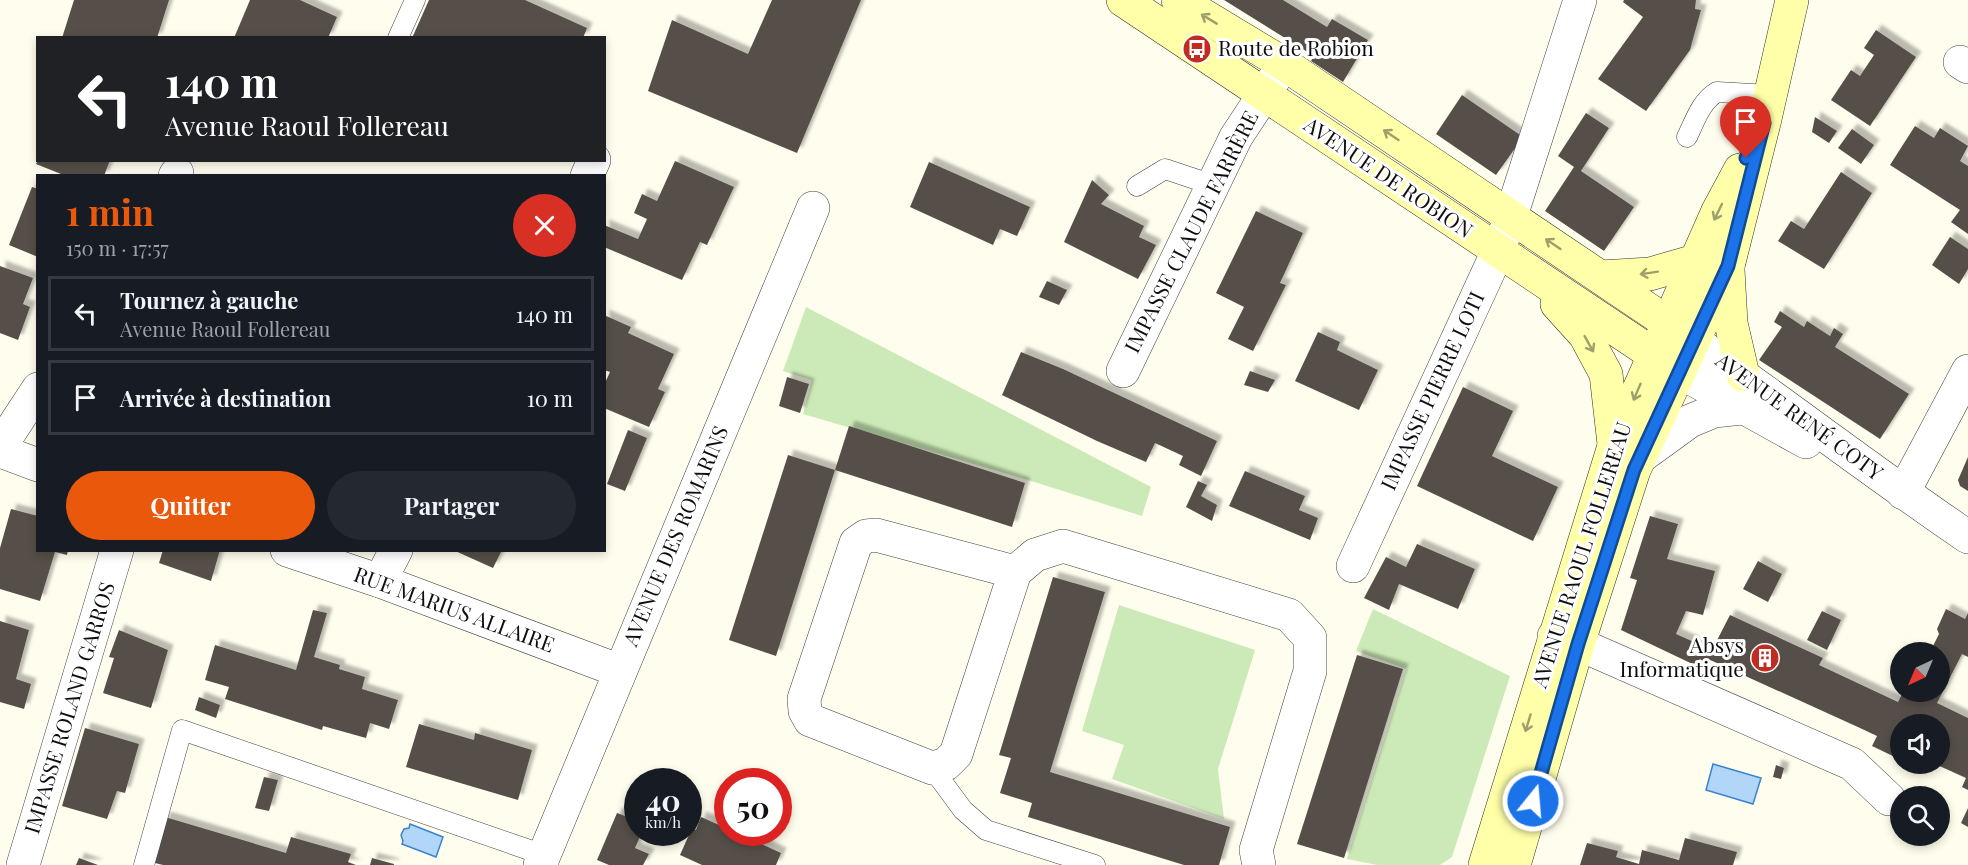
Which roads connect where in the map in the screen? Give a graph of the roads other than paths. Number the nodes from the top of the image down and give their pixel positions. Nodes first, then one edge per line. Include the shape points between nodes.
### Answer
1 (415, 0) edge
2 (1123, 0) edge
3 (1178, 0) edge
4 (1580, 0) edge
5 (1792, 0) edge
6 (399, 36) edge
7 (1284, 64) junction
8 (1263, 94) junction
9 (1767, 109) junction
10 (1687, 137) dead end
11 (598, 162) edge
12 (588, 174) edge
13 (1137, 186) dead end
14 (1212, 186) junction
15 (813, 208) dead end
16 (1511, 216) junction
17 (1511, 259) junction
18 (1695, 261) junction
19 (1728, 266) junction
20 (1601, 278) junction
21 (1668, 322) junction
22 (1694, 341) junction
23 (1667, 364) junction
24 (1968, 370) edge
25 (1123, 371) dead end
26 (1743, 375) junction
27 (36, 392) edge
28 (1742, 408) junction
29 (0, 449) edge
30 (1626, 452) junction
31 (36, 464) edge
32 (1903, 493) junction
33 (1968, 537) edge
34 (116, 552) edge
35 (293, 552) edge
36 (395, 552) edge
37 (1353, 566) dead end
38 (1015, 572) junction
39 (380, 581) junction
40 (1566, 640) junction
41 (620, 671) junction
42 (932, 768) junction
43 (1889, 799) dead end
44 (542, 860) edge
45 (23, 865) edge
46 (144, 865) edge
47 (1095, 865) edge
48 (1259, 865) edge
49 (1485, 865) edge
50 (1514, 865) edge

1 - 6 lane
2 - 8 main road, AVENUE DE ROBION
7 -> 3 main road, AVENUE DE ROBION
4 - 16 street, IMPASSE PIERRE LOTI
5 - 9 main road, AVENUE RAOUL FOLLEREAU
7 - 8 street, IMPASSE CLAUDE FARRÈRE
16 -> 7 main road, AVENUE DE ROBION
8 - 14 street, IMPASSE CLAUDE FARRÈRE
8 - 17 main road, AVENUE DE ROBION
9 - 10 lane via 1718,92 1704,104
9 -> 18 main road, AVENUE RAOUL FOLLEREAU
9 - 19 main road, AVENUE RAOUL FOLLEREAU
11 - 12 street
13 - 14 lane via 1165,169
14 - 25 street, IMPASSE CLAUDE FARRÈRE
15 - 41 street, AVENUE DES ROMARINS
16 - 17 street, IMPASSE PIERRE LOTI
20 -> 16 main road, AVENUE DE ROBION
17 - 23 main road, AVENUE DE ROBION
17 -> 30 main road via 1585,336 1606,374
17 - 37 street, IMPASSE PIERRE LOTI
18 -> 20 main road via 1650,274
18 - 21 main road, AVENUE RAOUL FOLLEREAU
19 - 22 main road, AVENUE RAOUL FOLLEREAU
19 - 26 main road via 1731,323
20 - 21 main road, AVENUE DE ROBION
21 - 22 main road, AVENUE DE ROBION
21 - 23 main road, AVENUE RAOUL FOLLEREAU
22 - 23 main road, AVENUE RAOUL FOLLEREAU
22 - 26 street, AVENUE RENÉ COTY
23 - 28 street, AVENUE RENÉ COTY
23 - 30 main road, AVENUE RAOUL FOLLEREAU
24 - 32 street
26 - 32 street, AVENUE RENÉ COTY
27 - 29 street
28 - 30 street via 1714,411
28 - 32 street, AVENUE RENÉ COTY
29 - 31 street
30 - 40 main road, AVENUE RAOUL FOLLEREAU
32 - 33 street, AVENUE RENÉ COTY
34 - 45 street, IMPASSE ROLAND GARROS
35 - 39 street, RUE MARIUS ALLAIRE
36 - 39 street
38 - 42 street via 956,754 946,764
38 - 42 street via 876,535 856,543 804,699 804,711 810,720
38 - 48 street via 1035,555 1064,546 1289,615 1310,638 1310,671 1256,850
39 - 41 street, RUE MARIUS ALLAIRE
40 - 43 street via 1852,764
40 -> 49 main road, AVENUE RAOUL FOLLEREAU
40 - 50 main road, AVENUE RAOUL FOLLEREAU
41 - 44 street, AVENUE DES ROMARINS
42 - 47 lane via 963,810 986,830
44 - 46 lane via 183,730

